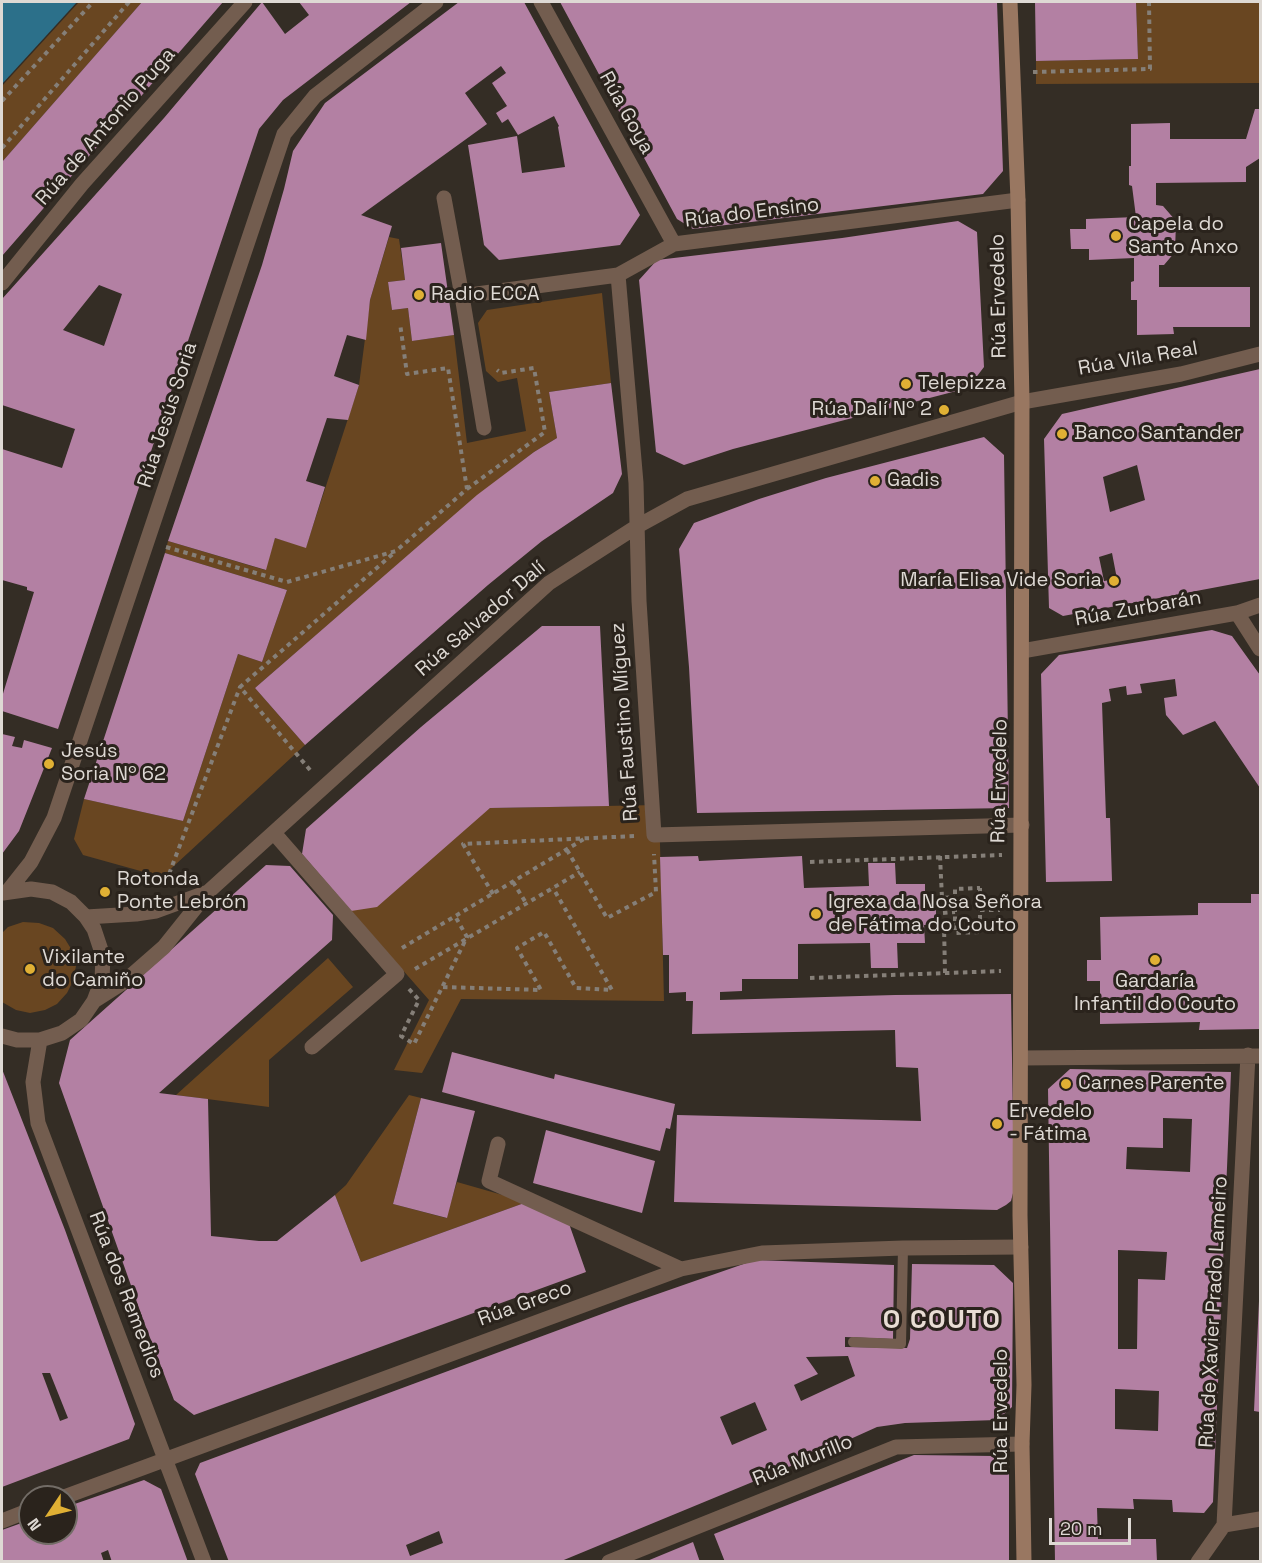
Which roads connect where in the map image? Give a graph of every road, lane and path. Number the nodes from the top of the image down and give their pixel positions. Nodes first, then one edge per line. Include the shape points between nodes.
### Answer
1 (93, 2) edge
2 (129, 2) edge
3 (245, 2) edge
4 (436, 2) edge
5 (541, 2) edge
6 (1010, 2) edge
7 (1149, 2) edge
8 (1014, 72) junction
9 (2, 100) edge
10 (2, 148) edge
11 (444, 198) dead end
12 (1018, 200) junction
13 (674, 244) junction
14 (618, 275) junction
15 (2, 283) edge
16 (462, 296) junction
17 (400, 323) dead end
18 (1260, 354) edge
19 (492, 366) dead end
20 (1022, 402) junction
21 (484, 428) dead end
22 (467, 489) junction
23 (636, 527) junction
24 (148, 541) junction
25 (396, 551) junction
26 (1260, 605) edge
27 (1237, 613) junction
28 (1260, 648) edge
29 (1022, 651) junction
30 (240, 687) junction
31 (324, 787) junction
32 (1022, 825) junction
33 (274, 833) junction
34 (654, 835) junction
35 (585, 839) junction
36 (567, 850) junction
37 (1021, 855) junction
38 (940, 856) junction
39 (810, 862) dead end
40 (580, 872) junction
41 (166, 882) dead end
42 (513, 882) junction
43 (553, 888) junction
44 (5, 892) edge
45 (208, 892) junction
46 (493, 894) junction
47 (955, 897) junction
48 (526, 903) junction
49 (955, 912) junction
50 (943, 913) dead end
51 (455, 916) junction
52 (86, 917) junction
53 (955, 925) junction
54 (467, 937) junction
55 (383, 959) junction
56 (1021, 970) junction
57 (945, 973) junction
58 (399, 976) junction
59 (810, 978) dead end
60 (443, 987) junction
61 (94, 1001) junction
62 (2, 1036) edge
63 (40, 1040) junction
64 (312, 1047) dead end
65 (1254, 1055) edge
66 (1021, 1058) junction
67 (498, 1144) dead end
68 (1021, 1247) junction
69 (903, 1248) junction
70 (681, 1269) junction
71 (853, 1342) dead end
72 (1022, 1444) junction
73 (166, 1459) junction
74 (78, 1492) edge
75 (18, 1515) edge
76 (1260, 1519) edge
77 (2, 1521) edge
78 (1224, 1525) junction
79 (204, 1562) edge
80 (609, 1562) edge
81 (1024, 1562) edge
82 (1197, 1562) edge

1 - 9 path
2 - 10 path
3 - 15 street, Rúa de Antonio Puga via 82,184
4 - 24 street, Rúa Jesús Soria via 315,96 284,134
5 - 13 street, Rúa Goya
6 - 8 street, Rúa Ervedelo
7 - 8 path via 1150,69
8 - 12 street, Rúa Ervedelo
11 - 16 street
12 - 13 street, Rúa do Ensino
12 - 20 street, Rúa Ervedelo
13 - 14 street, Rúa do Ensino
14 - 16 street, Rúa do Ensino
14 - 23 street, Rúa Faustino Míguez via 636,483
16 - 21 street
17 - 22 path via 407,374 448,368
18 - 20 street, Rúa Vila Real via 1181,374
19 - 22 path via 501,373 534,368 544,432
20 - 23 street, Rúa Salvador Dalí via 687,499
20 - 29 street, Rúa Ervedelo
22 - 25 path
23 - 31 street, Rúa Salvador Dalí via 549,583
23 - 34 street, Rúa Faustino Míguez
24 - 25 path via 288,582
24 - 44 street, Rúa Jesús Soria via 54,818 31,862
25 - 30 path
26 - 27 street, Rúa Zurbarán
27 - 28 street
27 - 29 street, Rúa Zurbarán
29 - 32 street, Rúa Ervedelo
30 - 31 path
30 - 41 path
31 - 33 street, Rúa Salvador Dalí
32 - 34 street, Rúa Faustino Míguez
32 - 37 street, Rúa Ervedelo
33 - 45 street, Rúa Salvador Dalí
33 - 55 street
34 - 35 path
34 - 40 path via 656,892 608,918
35 - 36 path
35 - 46 path via 463,844
36 - 40 path
36 - 42 path
37 - 38 path
37 - 56 street, Rúa Ervedelo
38 - 39 path
38 - 47 path via 942,898
40 - 43 path
42 - 46 path
42 - 48 path
43 - 48 path
43 - 60 path via 612,990 576,988 544,932 518,948 541,990
44 - 52 street via 52,892 71,902
45 - 52 street, Rúa Salvador Dalí via 156,911
45 - 61 street, Rúa Salvador Dalí via 164,947 124,982
46 - 51 path
47 - 49 path
47 - 53 path via 955,889 980,888 980,932 955,933
48 - 54 path
49 - 50 path
49 - 53 path
51 - 54 path
51 - 55 path
52 - 61 street via 103,956 102,980
53 - 57 path via 944,926
54 - 58 path
54 - 60 path
55 - 58 street
56 - 57 path
56 - 66 street, Rúa Ervedelo
57 - 59 path
58 - 60 path via 419,1000 401,1036 414,1044
58 - 64 street
61 - 63 street via 81,1020 62,1033
62 - 63 street
63 - 73 street, Rúa dos Remedios via 33,1083 38,1123
65 - 66 street
65 - 78 street, Rúa de Xavier Prado Lameiro
66 - 68 street, Rúa Ervedelo
67 - 70 street via 489,1181
68 - 69 street, Rúa Greco
68 - 72 street, Rúa Ervedelo
69 - 70 street, Rúa Greco via 762,1254
69 - 71 lane via 901,1344
70 - 73 street, Rúa Greco
72 - 80 street, Rúa Murillo via 896,1447
72 - 81 street, Rúa Ervedelo
73 - 74 street, Rúa Greco
73 - 79 street, Rúa dos Remedios
75 - 77 street
76 - 78 street
78 - 82 street

